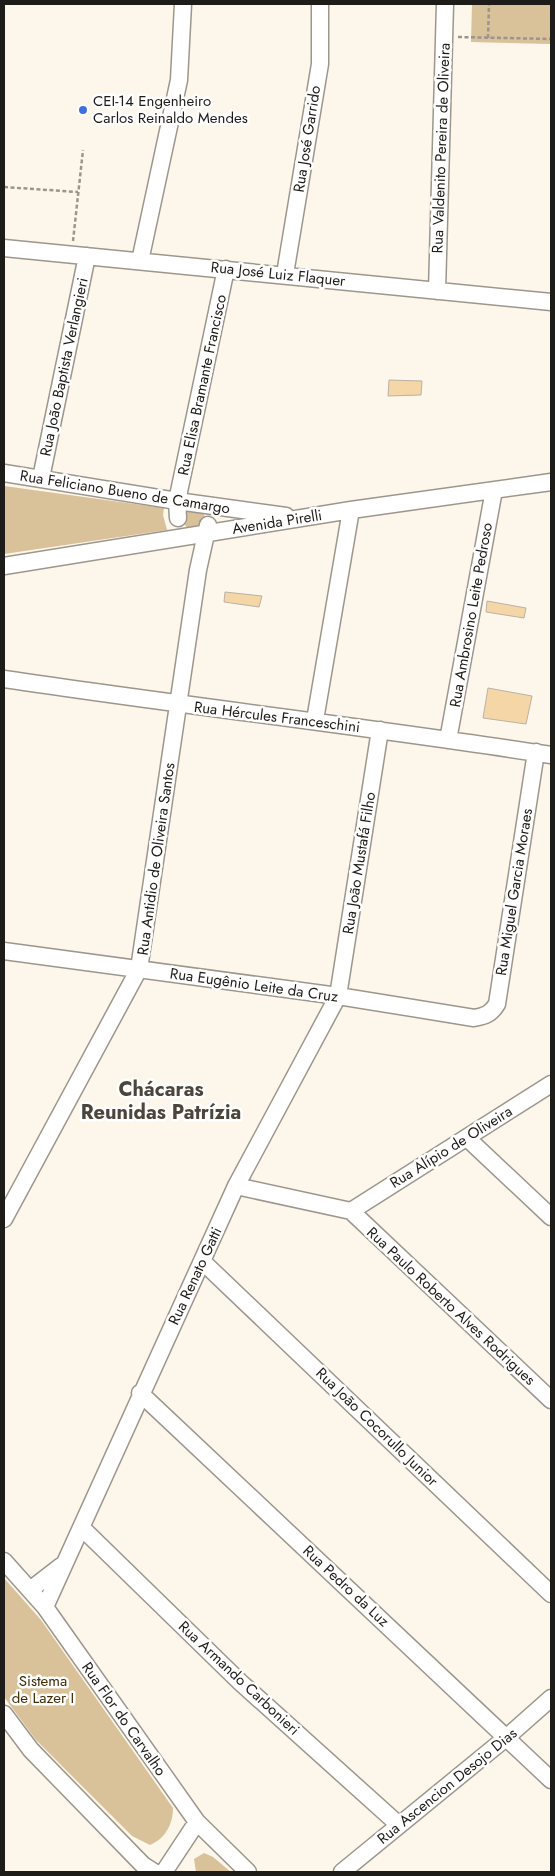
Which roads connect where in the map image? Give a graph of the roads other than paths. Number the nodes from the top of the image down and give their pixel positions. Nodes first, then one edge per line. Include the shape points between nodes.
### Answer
1 (183, 4) edge
2 (320, 4) edge
3 (445, 4) edge
4 (4, 248) edge
5 (79, 255) junction
6 (140, 261) junction
7 (226, 269) junction
8 (285, 274) junction
9 (437, 291) junction
10 (551, 302) edge
11 (4, 473) edge
12 (41, 478) junction
13 (551, 482) edge
14 (494, 490) junction
15 (177, 501) junction
16 (196, 504) junction
17 (351, 510) junction
18 (306, 518) junction
19 (192, 529) junction
20 (4, 566) edge
21 (198, 570) junction
22 (4, 679) edge
23 (178, 704) junction
24 (315, 720) junction
25 (380, 730) junction
26 (448, 740) junction
27 (544, 754) edge
28 (4, 951) edge
29 (139, 969) junction
30 (338, 996) junction
31 (474, 1018) joint
32 (551, 1084) edge
33 (466, 1138) junction
34 (236, 1186) junction
35 (351, 1211) junction
36 (551, 1217) edge
37 (4, 1218) edge
38 (202, 1261) junction
39 (140, 1394) junction
40 (551, 1400) edge
41 (82, 1528) junction
42 (4, 1561) edge
43 (65, 1563) junction
44 (30, 1590) junction
45 (551, 1594) edge
46 (44, 1607) junction
47 (551, 1698) edge
48 (4, 1714) edge
49 (507, 1737) junction
50 (551, 1780) edge
51 (197, 1822) junction
52 (399, 1825) junction
53 (154, 1872) edge
54 (164, 1872) edge
55 (248, 1872) edge
56 (342, 1872) edge

1 - 6 street via 179,80
2 - 8 street, Rua José Garrido via 320,64
3 - 9 street, Rua Valdenito Pereira de Oliveira
4 - 5 street, Rua José Luiz Flaquer
5 - 6 street, Rua José Luiz Flaquer
5 - 12 street, Rua João Baptista Verlangieri
6 - 7 street, Rua José Luiz Flaquer
7 - 8 street, Rua José Luiz Flaquer
7 - 15 street, Rua Elisa Bramante Francisco
8 - 9 street, Rua José Luiz Flaquer
9 - 10 street, Rua José Luiz Flaquer
11 - 12 street, Rua Feliciano Bueno de Camargo
12 - 15 street, Rua Feliciano Bueno de Camargo
13 - 14 street, Avenida Pirelli
14 - 17 street, Avenida Pirelli
14 - 26 street, Rua Ambrosino Leite Pedroso
15 - 16 street, Rua Feliciano Bueno de Camargo
15 - 19 street, Rua Elisa Bramante Francisco
16 - 18 street, Rua Feliciano Bueno de Camargo
16 - 19 street via 204,507 208,514
16 - 19 street via 181,510
17 - 18 street, Avenida Pirelli
17 - 24 street
18 - 19 street, Avenida Pirelli
19 - 20 street, Avenida Pirelli
19 - 21 street
19 - 21 street
21 - 23 street
22 - 23 street, Rua Hércules Franceschini
23 - 24 street, Rua Hércules Franceschini
23 - 29 street, Rua Antidio de Oliveira Santos
24 - 25 street, Rua Hércules Franceschini
25 - 26 street, Rua Hércules Franceschini
25 - 30 street, Rua João Mustafá Filho
26 - 27 street, Rua Hércules Franceschini
27 - 31 street, Rua Miguel Garcia Moraes via 496,1004 491,1013
28 - 29 street, Rua Eugênio Leite da Cruz
29 - 30 street, Rua Eugênio Leite da Cruz
29 - 37 street, Rua Antidio de Oliveira Santos
30 - 31 street, Rua Eugênio Leite da Cruz
30 - 34 street, Rua Renato Gatti
32 - 33 street, Rua Alípio de Oliveira
33 - 35 street, Rua Alípio de Oliveira
33 - 36 street
34 - 35 street
34 - 38 street, Rua Renato Gatti
35 - 40 street, Rua Paulo Roberto Alves Rodrigues
38 - 39 street, Rua Renato Gatti
38 - 45 street, Rua João Cocorullo Junior
39 - 41 street, Rua Renato Gatti
39 - 49 street, Rua Pedro da Luz
41 - 43 street, Rua Renato Gatti
41 - 52 street, Rua Armando Carbonieri via 240,1682
42 - 44 street, Rua Flor do Carvalho
43 - 44 street, Rua Renato Gatti
43 - 46 street, Rua Renato Gatti
44 - 46 street, Rua Flor do Carvalho
46 - 51 street, Rua Flor do Carvalho
47 - 49 street, Rua Ascencion Desojo Dias
48 - 53 street via 31,1750 143,1865
49 - 50 street, Rua Pedro da Luz
49 - 52 street, Rua Ascencion Desojo Dias
51 - 54 street
51 - 55 street, Rua Flor do Carvalho
52 - 56 street, Rua Ascencion Desojo Dias

